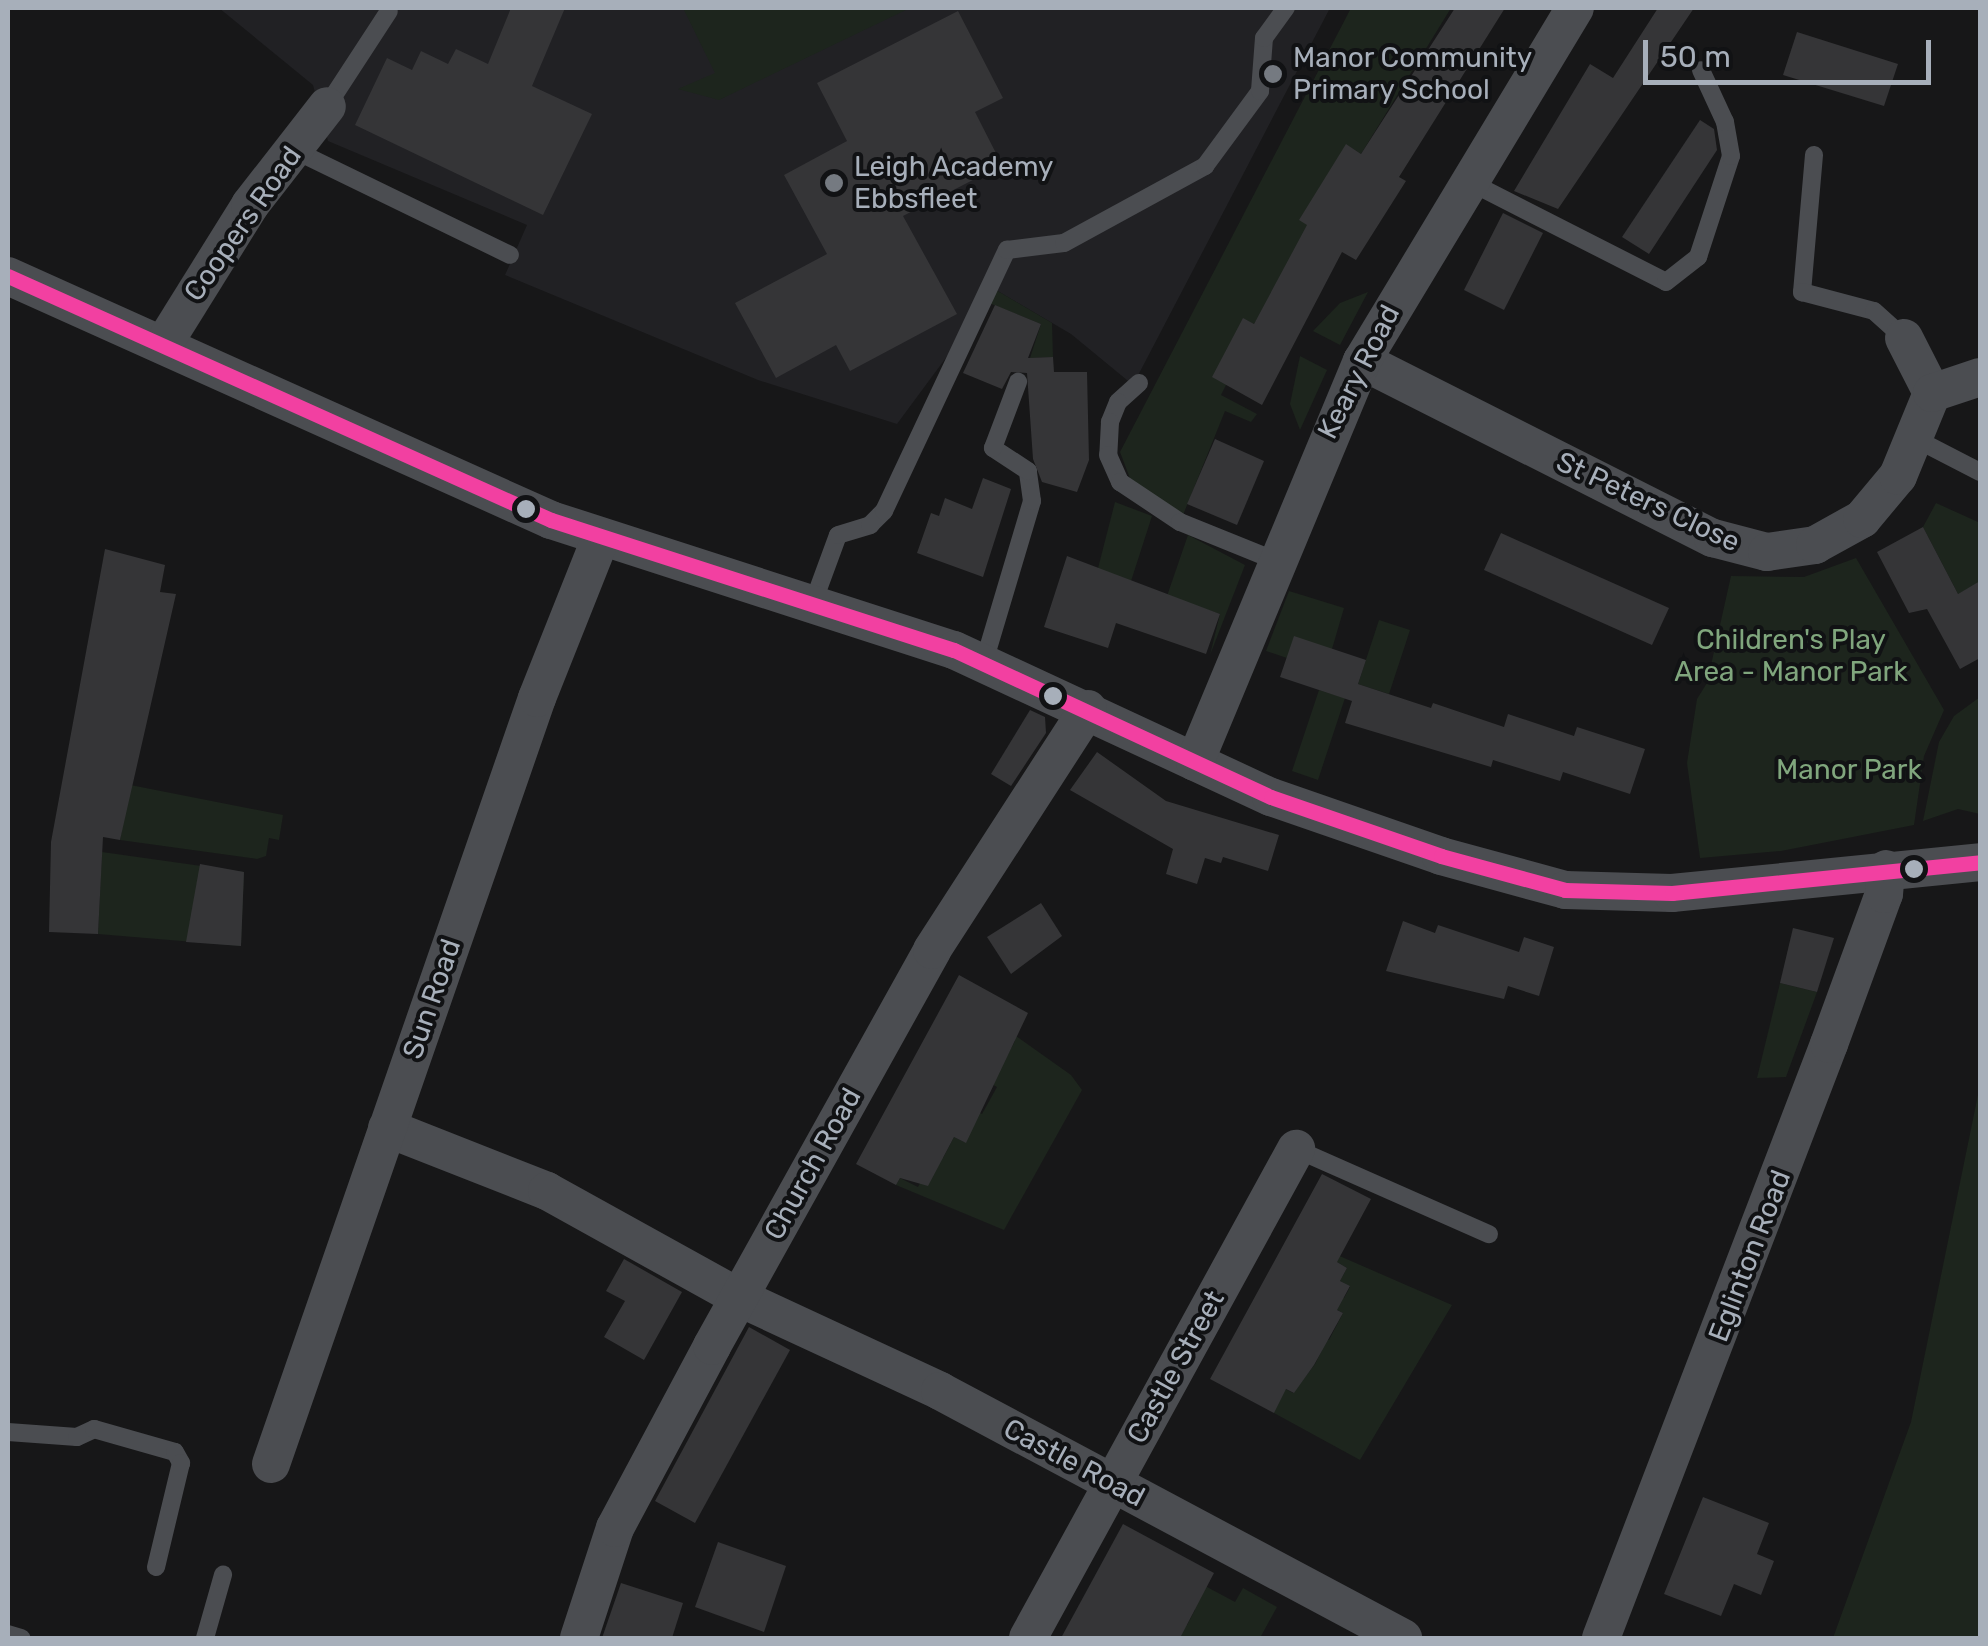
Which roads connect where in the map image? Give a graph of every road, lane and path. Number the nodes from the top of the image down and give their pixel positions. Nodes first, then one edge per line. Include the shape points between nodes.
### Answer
1 (1286, 8) edge
2 (1575, 8) edge
3 (389, 12) dead end
4 (1700, 70) dead end
5 (328, 106) joint
6 (294, 150) junction
7 (1814, 155) dead end
8 (1468, 180) junction
9 (510, 255) dead end
10 (8, 276) edge
11 (1904, 338) joint
12 (163, 345) junction
13 (1362, 361) junction
14 (1980, 377) edge
15 (1018, 382) dead end
16 (1138, 383) dead end
17 (1932, 393) junction
18 (1916, 439) junction
19 (1980, 472) edge
20 (601, 537) junction
21 (1274, 560) junction
22 (814, 604) junction
23 (984, 662) junction
24 (1088, 710) junction
25 (1194, 762) junction
26 (1980, 862) edge
27 (1886, 869) junction
28 (387, 1128) junction
29 (1296, 1148) joint
30 (1489, 1234) dead end
31 (740, 1298) junction
32 (8, 1432) edge
33 (271, 1464) dead end
34 (1112, 1484) junction
35 (156, 1567) dead end
36 (223, 1575) dead end
37 (8, 1634) edge
38 (21, 1638) edge
39 (205, 1638) edge
40 (579, 1638) edge
41 (1028, 1638) edge
42 (1403, 1638) edge
43 (1601, 1638) edge

1 - 22 lane via 1264,38 1260,92 1205,166 1064,243 1007,250 884,511 870,525 838,535
2 - 8 street, Keary Road
3 - 5 lane
4 - 8 lane via 1725,122 1732,156 1698,258 1666,282
5 - 6 street, Coopers Road
6 - 9 lane
6 - 12 street, Coopers Road
7 - 11 lane via 1802,292 1874,311
8 - 13 street, Keary Road
10 - 12 street
11 - 17 street
12 - 20 street via 389,450
13 - 18 street, St Peters Close via 1686,526 1760,551 1808,548 1856,524 1890,489
13 - 21 street, Keary Road
14 - 17 street
15 - 23 lane via 993,448 1028,472 1032,500
16 - 21 lane via 1118,402 1110,422 1108,454 1120,482 1180,522
17 - 18 street, St Peters Close
18 - 19 lane
20 - 22 street
20 - 28 street, Sun Road via 537,698
21 - 25 street, Keary Road
22 - 23 street
23 - 24 street
24 - 25 street
24 - 31 street, Church Road via 932,950
25 - 27 street via 1357,827 1565,890 1672,893
26 - 27 street
27 - 43 street, Eglinton Road via 1884,894 1830,1044
28 - 31 street, Castle Road via 547,1191
28 - 33 street, Sun Road
29 - 30 lane
29 - 34 street, Castle Street
31 - 34 street, Castle Road via 940,1391
31 - 40 street, Church Road via 615,1528
32 - 35 lane via 77,1436 94,1429 175,1452 181,1463
34 - 41 street, Castle Street
34 - 42 street, Castle Road
36 - 39 lane
37 - 38 lane

